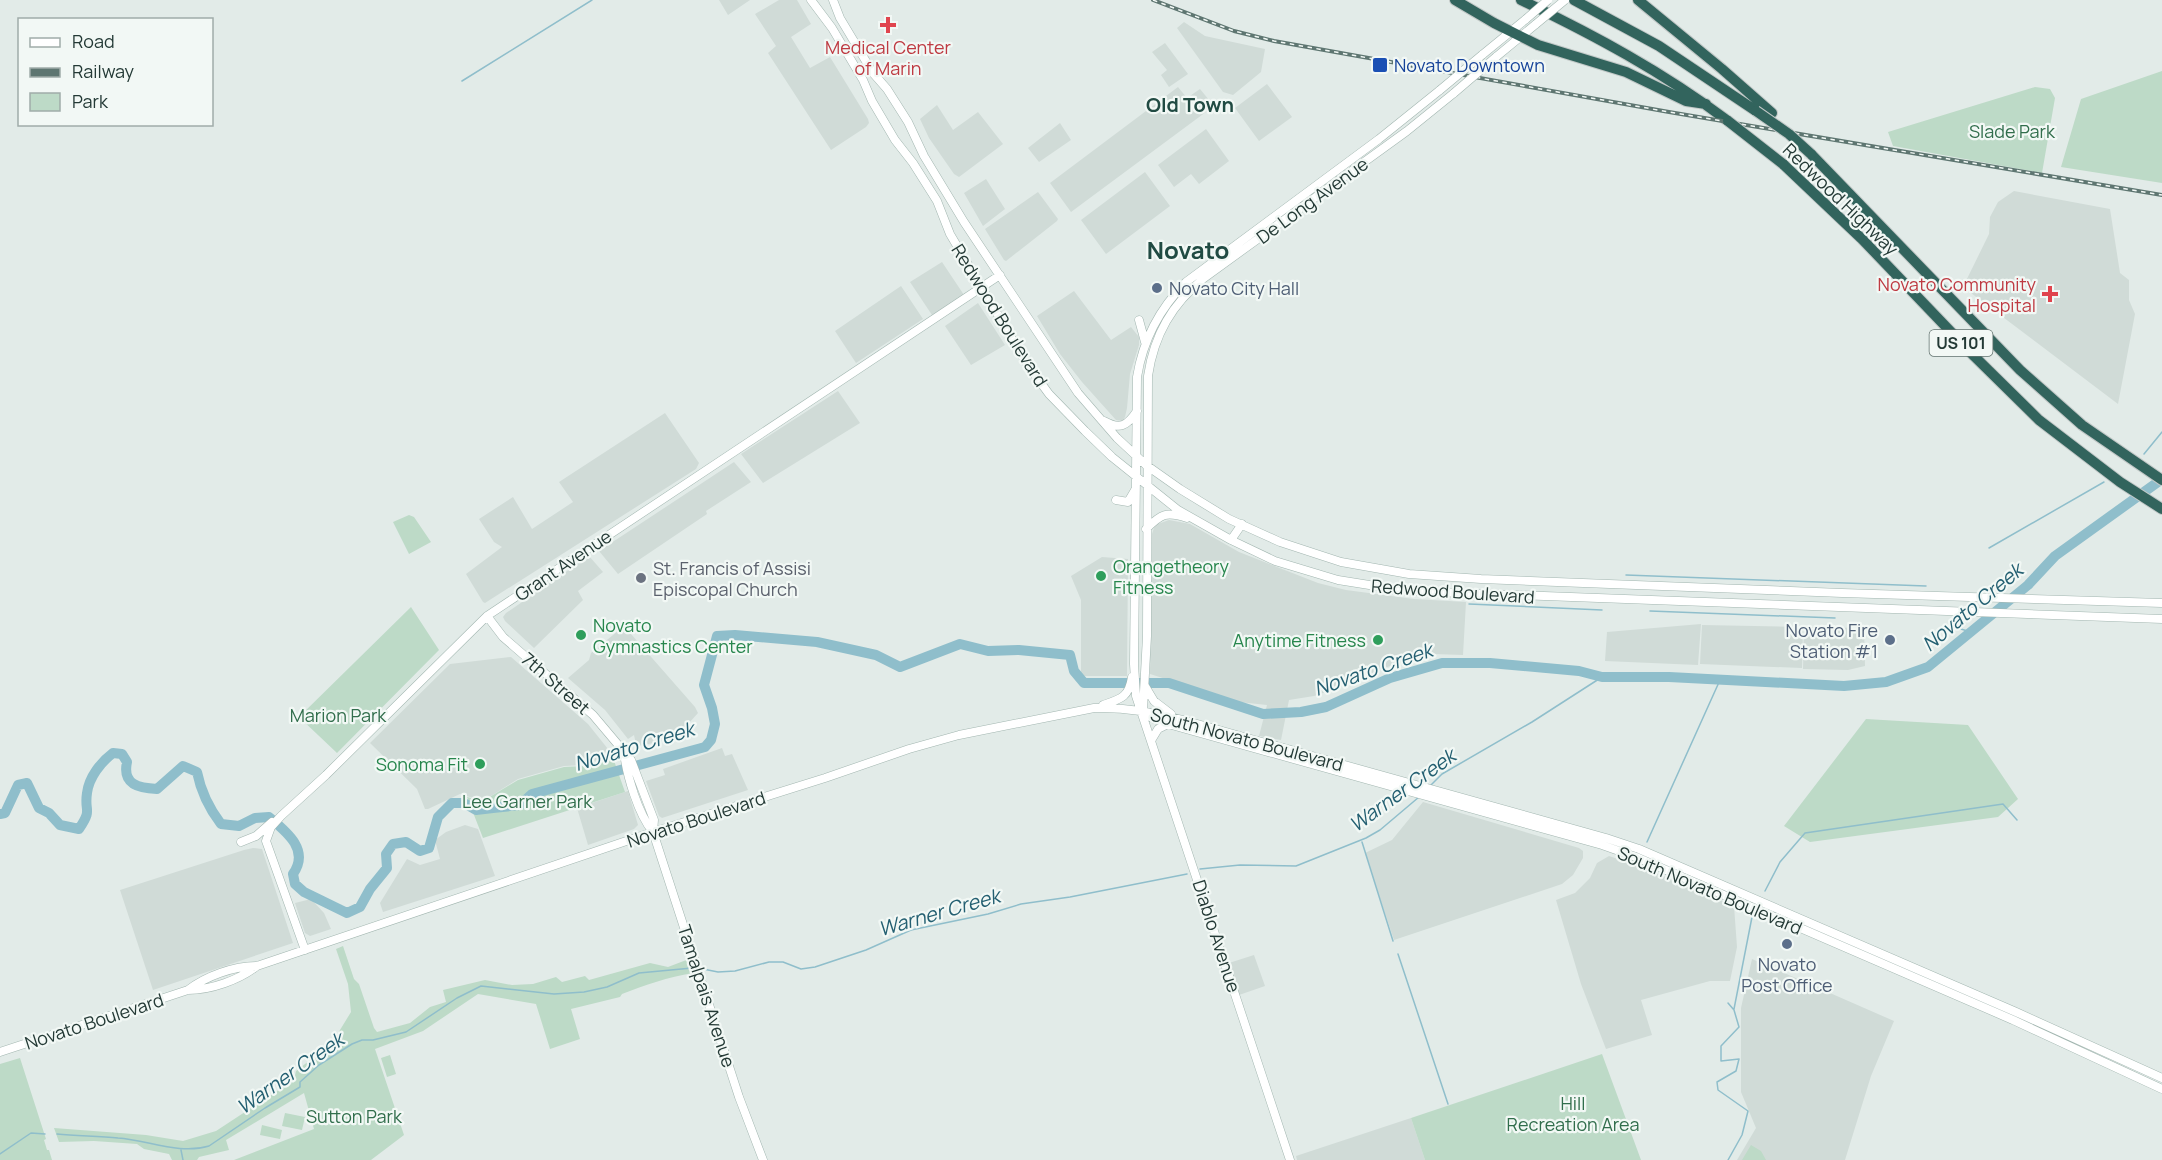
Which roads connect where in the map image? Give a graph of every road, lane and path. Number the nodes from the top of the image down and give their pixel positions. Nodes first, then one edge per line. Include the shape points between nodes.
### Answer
1 (811, 0) edge
2 (833, 0) edge
3 (1455, 0) edge
4 (1521, 0) edge
5 (1548, 0) edge
6 (1565, 0) edge
7 (1574, 0) edge
8 (1638, 0) edge
9 (1515, 34) junction
10 (1706, 104) junction
11 (1401, 122) junction
12 (1383, 148) junction
13 (1811, 154) junction
14 (1000, 275) junction
15 (984, 287) junction
16 (1139, 320) dead end
17 (1153, 325) junction
18 (1162, 329) junction
19 (1145, 343) junction
20 (1137, 411) junction
21 (1100, 419) junction
22 (1137, 456) junction
23 (1146, 465) junction
24 (1136, 477) junction
25 (2162, 480) edge
26 (1146, 485) junction
27 (1136, 489) junction
28 (1116, 500) dead end
29 (2162, 509) edge
30 (1197, 522) junction
31 (1242, 524) junction
32 (1146, 529) junction
33 (1231, 540) junction
34 (1135, 554) junction
35 (1147, 554) junction
36 (2114, 602) junction
37 (2162, 603) edge
38 (487, 616) junction
39 (2113, 618) junction
40 (1135, 619) junction
41 (2162, 620) edge
42 (1147, 636) junction
43 (1140, 688) junction
44 (1094, 708) junction
45 (1143, 712) junction
46 (1183, 720) junction
47 (1168, 724) junction
48 (1152, 739) junction
49 (272, 824) junction
50 (653, 832) junction
51 (241, 842) dead end
52 (305, 950) junction
53 (0, 1052) edge
54 (2162, 1078) edge
55 (2162, 1089) edge
56 (763, 1160) edge
57 (1290, 1160) edge

1 - 15 main road, Redwood Boulevard via 832,28 895,140 937,201 950,234
2 - 14 main road, Redwood Boulevard via 873,73 908,122 924,156
3 - 9 highway
4 - 10 highway, Redwood Highway / US 101 via 1634,57
5 - 9 main road, De Long Avenue, bridge
6 - 9 main road, De Long Avenue, bridge via 1536,24
7 - 13 highway, Redwood Highway / US 101, bridge via 1659,46 1789,134
8 - 13 highway, bridge via 1772,113
9 - 10 highway via 1626,72 1686,101
9 - 11 main road, De Long Avenue, bridge
9 - 12 main road, De Long Avenue, bridge via 1496,57
10 - 29 highway, Redwood Highway / US 101, bridge via 1783,164 1862,239 2018,400 2067,442
11 - 12 main road via 1402,128
11 - 17 main road, De Long Avenue via 1198,271 1171,298
12 - 18 main road, De Long Avenue via 1198,283 1175,307
13 - 25 highway, Redwood Highway / US 101 via 2020,370 2082,425
14 - 15 main road, Grant Avenue
14 - 21 main road, Redwood Boulevard via 1070,382
15 - 24 main road, Redwood Boulevard via 1045,389 1084,431
15 - 38 main road, Grant Avenue
16 - 19 main road
17 - 18 main road
17 - 19 main road, De Long Avenue
18 - 23 main road, De Long Avenue via 1152,352 1148,376
19 - 20 main road, De Long Avenue via 1137,377
20 - 21 main road via 1123,426
20 - 22 main road, De Long Avenue
21 - 22 main road, Redwood Boulevard
22 - 23 main road, Redwood Boulevard
22 - 24 main road, De Long Avenue
23 - 26 main road, De Long Avenue
23 - 31 main road, Redwood Boulevard via 1214,511
24 - 26 main road, Redwood Boulevard
24 - 27 main road, Diablo Avenue
26 - 30 main road, Redwood Boulevard
26 - 32 main road, Diablo Avenue
27 - 28 main road via 1128,502
27 - 34 main road, Diablo Avenue
30 - 32 main road via 1165,514
30 - 33 main road, Redwood Boulevard
31 - 33 main road
31 - 36 main road, Redwood Boulevard via 1341,562 1409,574
32 - 35 main road, Diablo Avenue
33 - 39 main road, Redwood Boulevard via 1275,561 1338,580 1407,591
34 - 35 main road
34 - 40 main road, Diablo Avenue
35 - 42 main road, Diablo Avenue
36 - 37 main road, Redwood Boulevard
36 - 39 main road
38 - 49 main road, Grant Avenue
38 - 50 main road, 7th Street via 503,636 603,724 624,753 643,816
39 - 41 main road, Redwood Boulevard
40 - 42 main road via 1140,632
40 - 43 main road, Diablo Avenue via 1134,673
42 - 43 main road, Diablo Avenue
43 - 44 main road
43 - 45 main road, Diablo Avenue
43 - 46 main road
44 - 45 main road, Novato Boulevard
44 - 50 main road, Novato Boulevard via 909,748
45 - 46 main road, South Novato Boulevard
45 - 47 main road, South Novato Boulevard
45 - 48 main road, Diablo Avenue
46 - 54 main road, South Novato Boulevard via 1639,849
47 - 48 main road via 1158,729
47 - 55 main road, South Novato Boulevard via 1636,857 2013,1020
48 - 57 main road, Diablo Avenue
49 - 51 main road, Grant Avenue
49 - 52 main road via 266,841
50 - 52 main road, Novato Boulevard
50 - 56 main road, Tamalpais Avenue
52 - 53 main road, Novato Boulevard via 257,966 244,966 199,982 188,990

